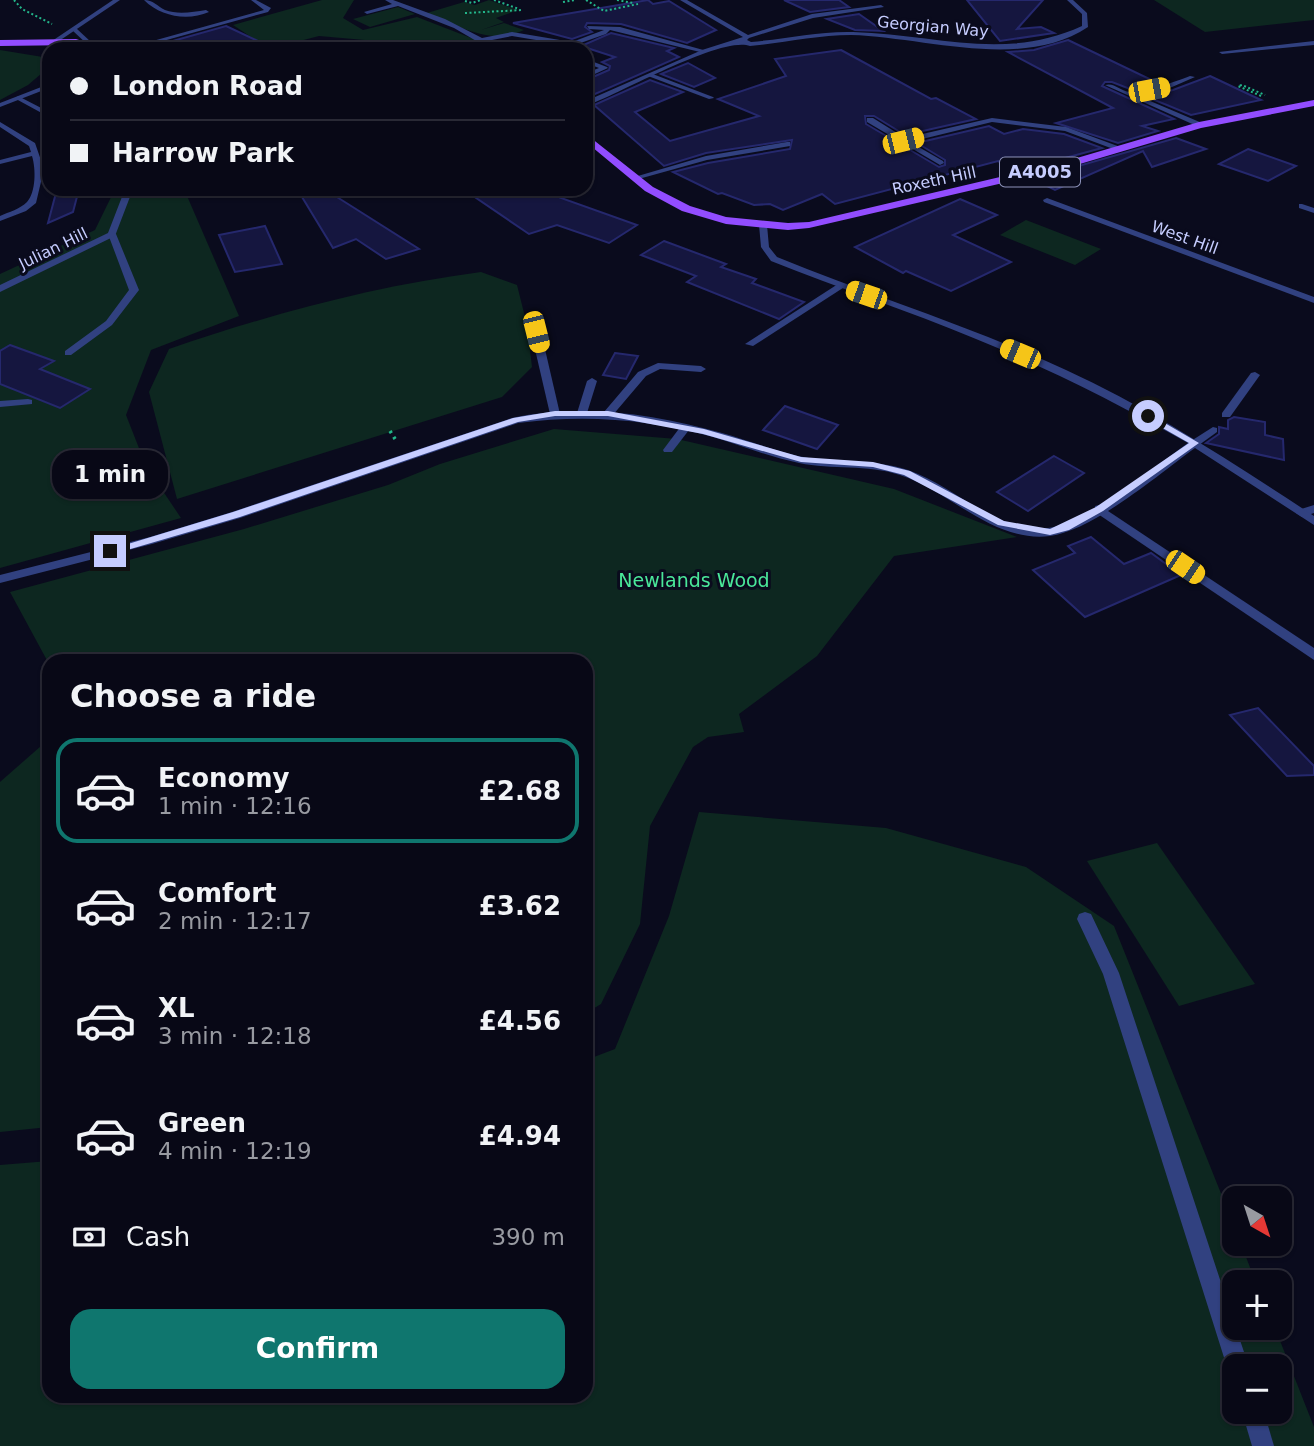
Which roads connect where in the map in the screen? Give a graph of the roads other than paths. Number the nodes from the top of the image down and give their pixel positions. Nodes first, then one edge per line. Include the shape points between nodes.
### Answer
1 (117, 0) edge
2 (147, 0) edge
3 (388, 0) edge
4 (683, 0) edge
5 (1070, 0) edge
6 (253, 1) edge
7 (398, 4) junction
8 (881, 7) dead end
9 (206, 12) dead end
10 (367, 12) dead end
11 (589, 27) dead end
12 (609, 28) junction
13 (74, 29) junction
14 (745, 39) junction
15 (482, 40) junction
16 (42, 42) edge
17 (54, 42) edge
18 (88, 42) edge
19 (153, 42) edge
20 (485, 42) edge
21 (560, 42) edge
22 (578, 42) edge
23 (0, 43) edge
24 (1314, 43) edge
25 (704, 51) junction
26 (1222, 52) dead end
27 (593, 64) edge
28 (593, 73) edge
29 (650, 75) junction
30 (1192, 77) dead end
31 (1108, 85) dead end
32 (42, 89) edge
33 (1128, 94) junction
34 (18, 98) junction
35 (711, 98) dead end
36 (593, 101) edge
37 (1314, 103) edge
38 (0, 106) edge
39 (42, 111) edge
40 (870, 120) dead end
41 (0, 124) edge
42 (1199, 125) junction
43 (903, 141) junction
44 (593, 143) edge
45 (787, 144) dead end
46 (1119, 148) junction
47 (36, 153) junction
48 (0, 162) edge
49 (940, 163) dead end
50 (635, 178) junction
51 (126, 196) edge
52 (1047, 200) dead end
53 (1303, 206) dead end
54 (1314, 211) edge
55 (0, 219) edge
56 (763, 225) junction
57 (112, 234) junction
58 (841, 286) junction
59 (0, 289) edge
60 (1314, 300) edge
61 (536, 332) dead end
62 (750, 344) dead end
63 (68, 353) dead end
64 (701, 369) dead end
65 (1255, 375) dead end
66 (592, 380) dead end
67 (28, 402) dead end
68 (0, 404) edge
69 (582, 413) junction
70 (555, 414) junction
71 (608, 414) junction
72 (1226, 415) dead end
73 (685, 428) junction
74 (1213, 430) dead end
75 (1195, 443) junction
76 (668, 450) dead end
77 (1099, 509) junction
78 (1308, 511) edge
79 (1314, 521) edge
80 (0, 579) edge
81 (1314, 655) edge
82 (1085, 919) dead end
83 (1234, 1354) edge
84 (1256, 1424) edge
85 (1263, 1446) edge

1 - 13 street
2 - 9 street via 157,10 178,15
3 - 7 street
4 - 14 street
5 - 14 street, Georgian Way via 1086,14 1085,27 1065,39 1027,46 863,34 750,44
6 - 19 street via 268,8
7 - 10 street
7 - 15 street
8 - 14 street via 812,16
11 - 12 street
12 - 22 street
12 - 25 street
13 - 17 street
13 - 18 street
14 - 25 street
15 - 20 street
15 - 21 street via 512,34
16 - 23 main road
24 - 26 street
25 - 29 street
27 - 28 street via 605,68
29 - 35 street
29 - 36 street
30 - 33 street
31 - 33 street
32 - 34 street
33 - 42 street
34 - 38 street
34 - 39 street
37 - 42 main road, Roxeth Hill / A4005
40 - 43 street
41 - 47 street via 32,145
42 - 46 main road, Roxeth Hill / A4005
43 - 46 street via 992,120 1066,130
43 - 49 street
44 - 50 main road, A4005
45 - 50 street via 706,158
46 - 56 main road, Roxeth Hill / A4005 via 1011,179 809,225
47 - 48 street
47 - 55 street via 40,169 33,201
50 - 56 main road, A4005 via 696,213
51 - 57 street, Julian Hill
52 - 60 street, West Hill
53 - 54 street
56 - 58 street via 765,247 774,259
57 - 59 street, Julian Hill
57 - 63 street via 134,290 109,323
58 - 62 street
58 - 75 street via 1062,372
61 - 70 street
64 - 71 street via 658,366 642,374
65 - 72 street
66 - 69 street
67 - 68 street
69 - 70 street
69 - 71 street
70 - 80 street via 516,420 152,540
71 - 73 street
73 - 76 street
73 - 77 street via 801,459 873,464 907,473 1022,529 1050,532
74 - 75 street
75 - 77 street
75 - 78 street
77 - 81 street
78 - 79 street
82 - 83 street via 1111,973
84 - 85 street

